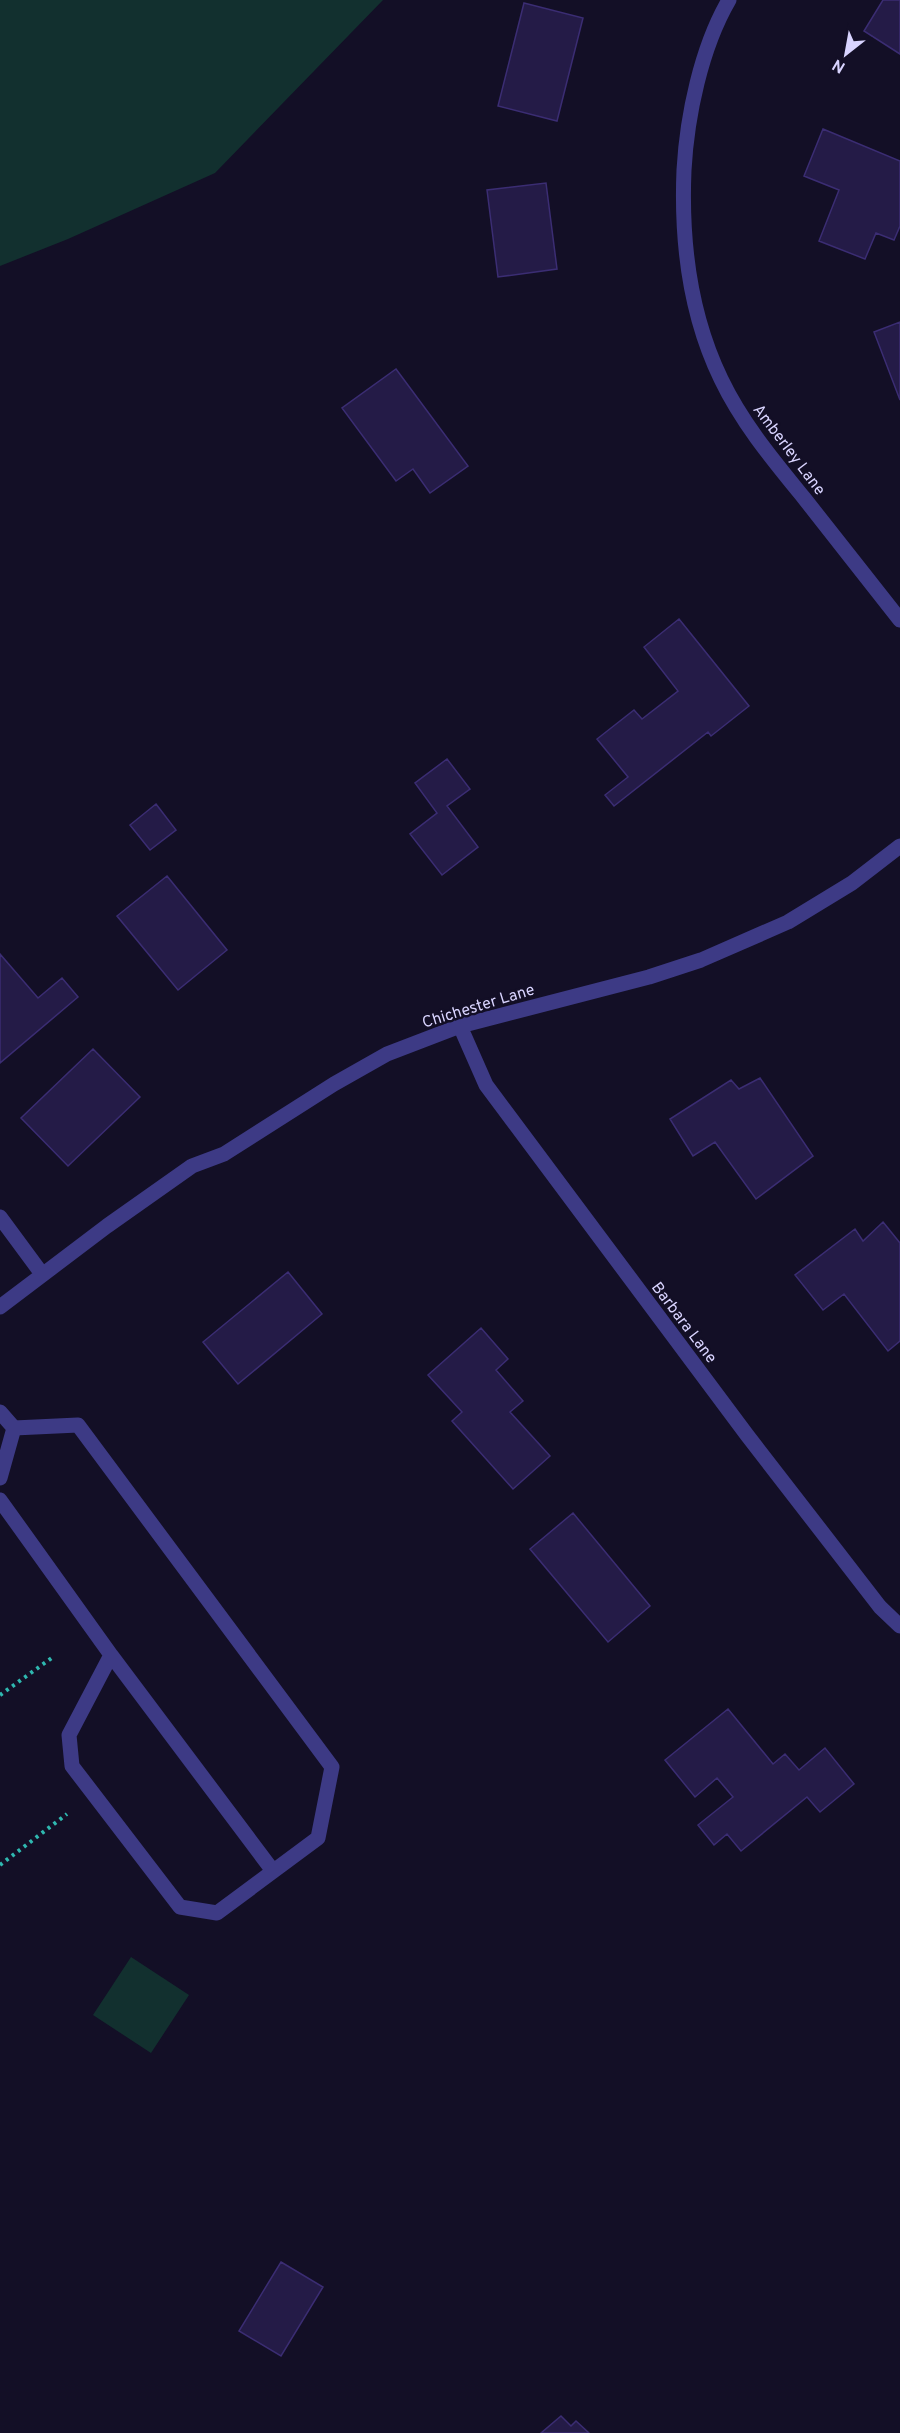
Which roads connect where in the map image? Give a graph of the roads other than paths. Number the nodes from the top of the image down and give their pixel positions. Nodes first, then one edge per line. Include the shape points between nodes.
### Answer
1 (729, 0) edge
2 (900, 620) edge
3 (900, 846) edge
4 (460, 1026) junction
5 (0, 1217) edge
6 (42, 1274) junction
7 (0, 1307) edge
8 (0, 1412) edge
9 (14, 1428) junction
10 (0, 1478) edge
11 (0, 1500) edge
12 (900, 1626) edge
13 (111, 1655) junction
14 (273, 1871) junction

1 - 2 street, Amberley Lane via 698,76 686,142 686,246 700,326 721,378 751,432
3 - 4 street, Chichester Lane via 852,883 788,921 701,960
4 - 6 street, Chichester Lane via 387,1054 224,1154 192,1166
4 - 12 street, Barbara Lane via 486,1086 747,1435 880,1607
5 - 6 street
6 - 7 street, Chichester Lane
8 - 9 street
9 - 10 street
9 - 14 street via 78,1425 332,1767 318,1838
11 - 13 street
13 - 14 street
13 - 14 street via 69,1735 72,1766 180,1907 217,1913

